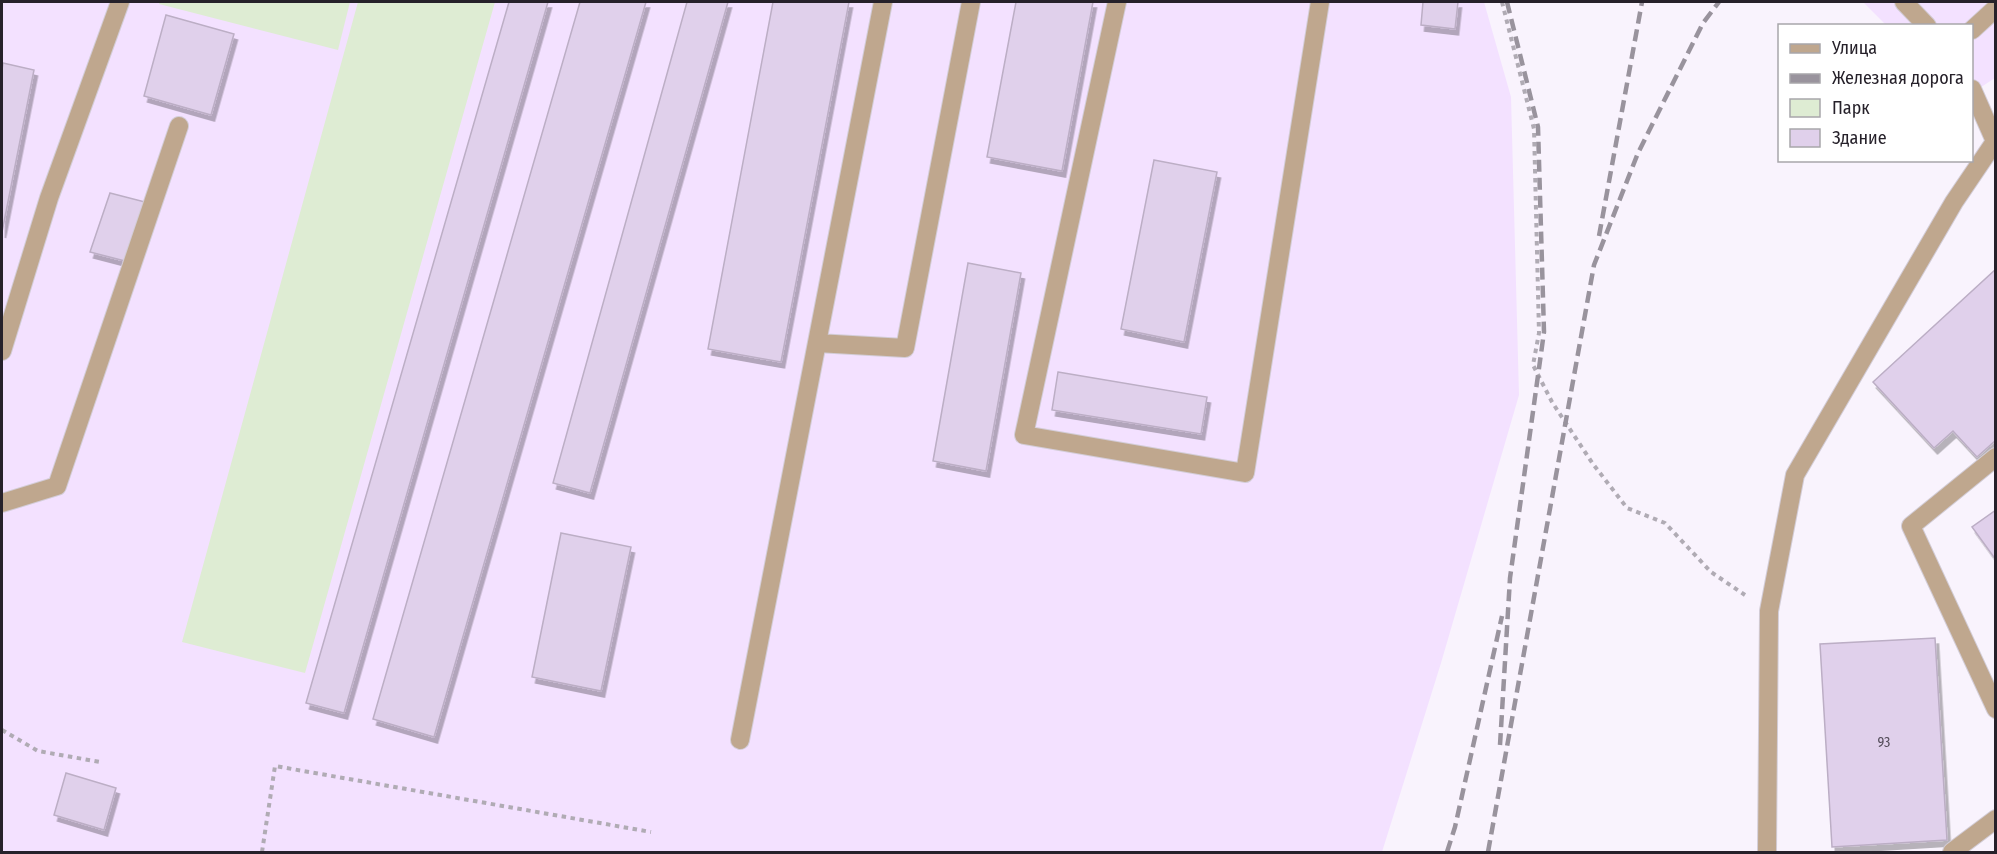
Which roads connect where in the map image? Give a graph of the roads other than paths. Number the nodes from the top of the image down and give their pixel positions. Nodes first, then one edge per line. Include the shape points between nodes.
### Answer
1 (120, 2) edge
2 (883, 2) edge
3 (971, 2) edge
4 (1117, 2) edge
5 (1320, 2) edge
6 (1904, 2) edge
7 (1995, 8) edge
8 (1925, 24) edge
9 (1973, 28) edge
10 (1973, 93) edge
11 (178, 126) dead end
12 (1995, 141) edge
13 (818, 343) junction
14 (2, 351) edge
15 (1995, 457) edge
16 (2, 502) edge
17 (1995, 709) edge
18 (740, 740) dead end
19 (1995, 819) edge
20 (1767, 852) edge
21 (1952, 852) edge

1 - 14 street via 49,198
2 - 13 street
3 - 13 street via 905,348
4 - 5 street via 1024,435 1245,472
6 - 8 street
7 - 9 street
10 - 12 street
11 - 16 street via 57,486
12 - 20 street via 1954,202 1795,475 1769,611
13 - 18 street
15 - 17 street via 1911,526
19 - 21 street

